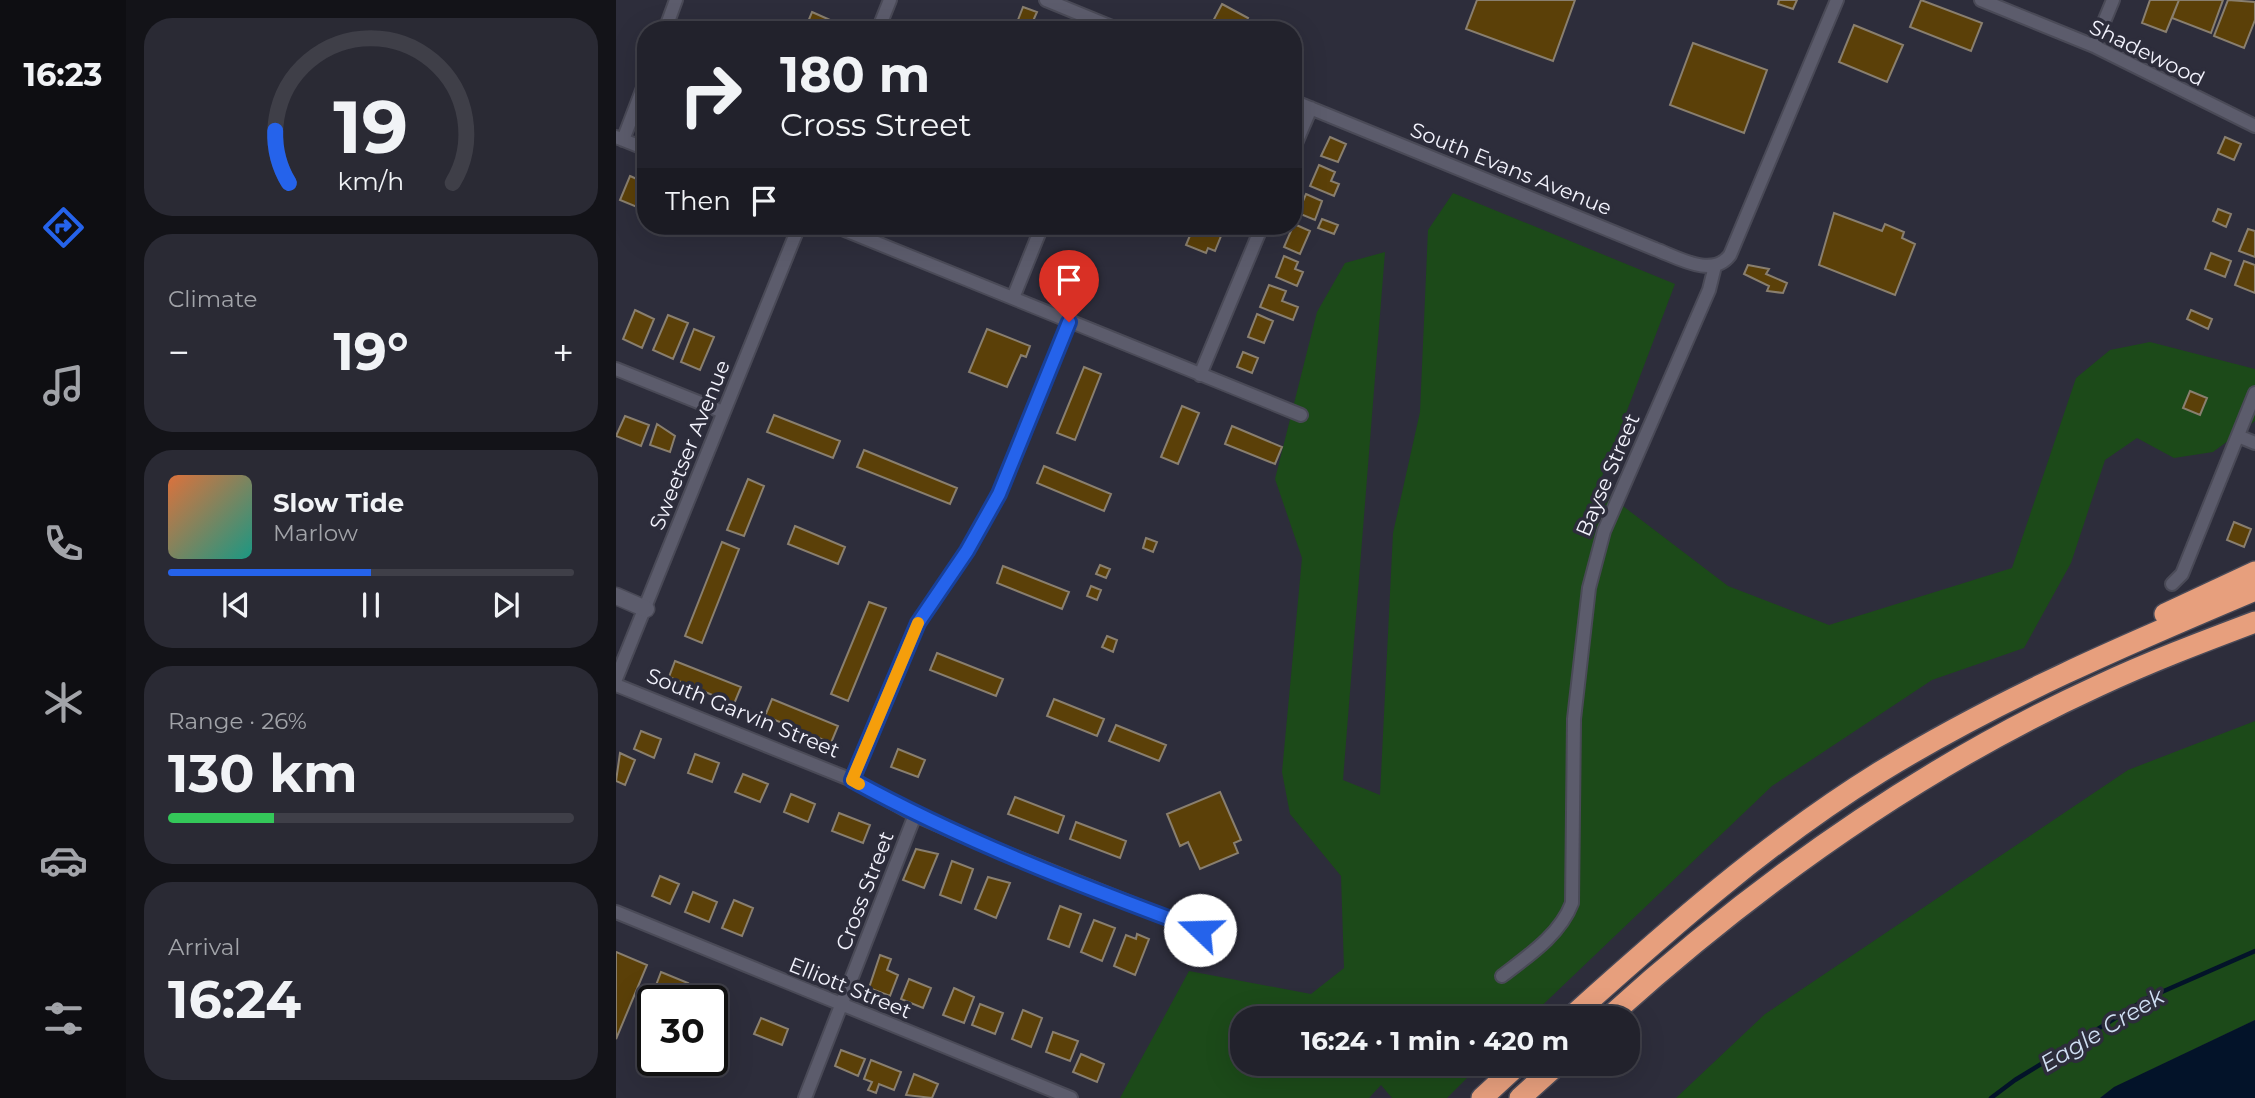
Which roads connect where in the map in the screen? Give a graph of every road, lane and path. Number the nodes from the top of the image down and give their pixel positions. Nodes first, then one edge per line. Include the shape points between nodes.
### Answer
1 (676, 0) edge
2 (890, 0) edge
3 (1046, 0) edge
4 (1837, 0) edge
5 (1981, 0) edge
6 (2113, 0) edge
7 (668, 21) edge
8 (882, 21) edge
9 (1097, 21) edge
10 (2094, 46) junction
11 (637, 99) edge
12 (1302, 104) edge
13 (1311, 108) junction
14 (2255, 126) edge
15 (1302, 129) edge
16 (619, 138) edge
17 (637, 145) edge
18 (795, 235) edge
19 (857, 235) edge
20 (1038, 235) edge
21 (1258, 235) edge
22 (1715, 266) junction
23 (1013, 298) junction
24 (1069, 322) junction
25 (616, 369) edge
26 (1200, 375) junction
27 (2255, 393) edge
28 (723, 412) junction
29 (1300, 415) dead end
30 (2238, 436) junction
31 (2255, 443) edge
32 (2255, 572) edge
33 (2172, 584) dead end
34 (2255, 590) edge
35 (616, 597) edge
36 (646, 609) junction
37 (2255, 622) edge
38 (616, 679) edge
39 (616, 685) edge
40 (1968, 720) junction
41 (852, 780) junction
42 (915, 815) junction
43 (616, 912) edge
44 (1200, 930) dead end
45 (1503, 976) dead end
46 (842, 1005) junction
47 (1583, 1006) edge
48 (1622, 1006) edge
49 (1506, 1076) edge
50 (1545, 1076) edge
51 (805, 1098) edge
52 (1071, 1098) edge
53 (1482, 1098) edge
54 (1520, 1098) edge

1 - 7 street
2 - 8 street
3 - 9 street
4 - 22 street, Bayse Street via 1730,255
5 - 10 street, Shadewood
6 - 10 street
10 - 14 street, Shadewood
11 - 16 street
12 - 13 street, South Evans Avenue
13 - 15 street
13 - 22 street, South Evans Avenue via 1655,249 1698,265
16 - 17 street
18 - 28 street, Sweetser Avenue
19 - 23 street
20 - 23 street
21 - 26 street
22 - 45 street, Bayse Street via 1604,531 1589,588 1574,719 1572,904 1562,924
23 - 24 street
24 - 26 street
24 - 41 street via 999,494 918,623
25 - 28 street
26 - 29 street
27 - 30 street
28 - 36 street, Sweetser Avenue
30 - 31 street
30 - 33 street via 2182,574
32 - 40 highway via 2037,675
34 - 40 highway via 2119,647
35 - 36 street
36 - 38 street, Sweetser Avenue
37 - 48 highway via 2095,687 1945,766 1772,882
39 - 41 street, South Garvin Street
40 - 47 highway via 1878,773 1788,836 1677,922
41 - 42 street, South Garvin Street
42 - 44 street, South Garvin Street
42 - 46 street, Cross Street
43 - 46 street, Elliott Street
46 - 51 street, Cross Street
46 - 52 street, Elliott Street
49 - 53 highway
50 - 54 highway

